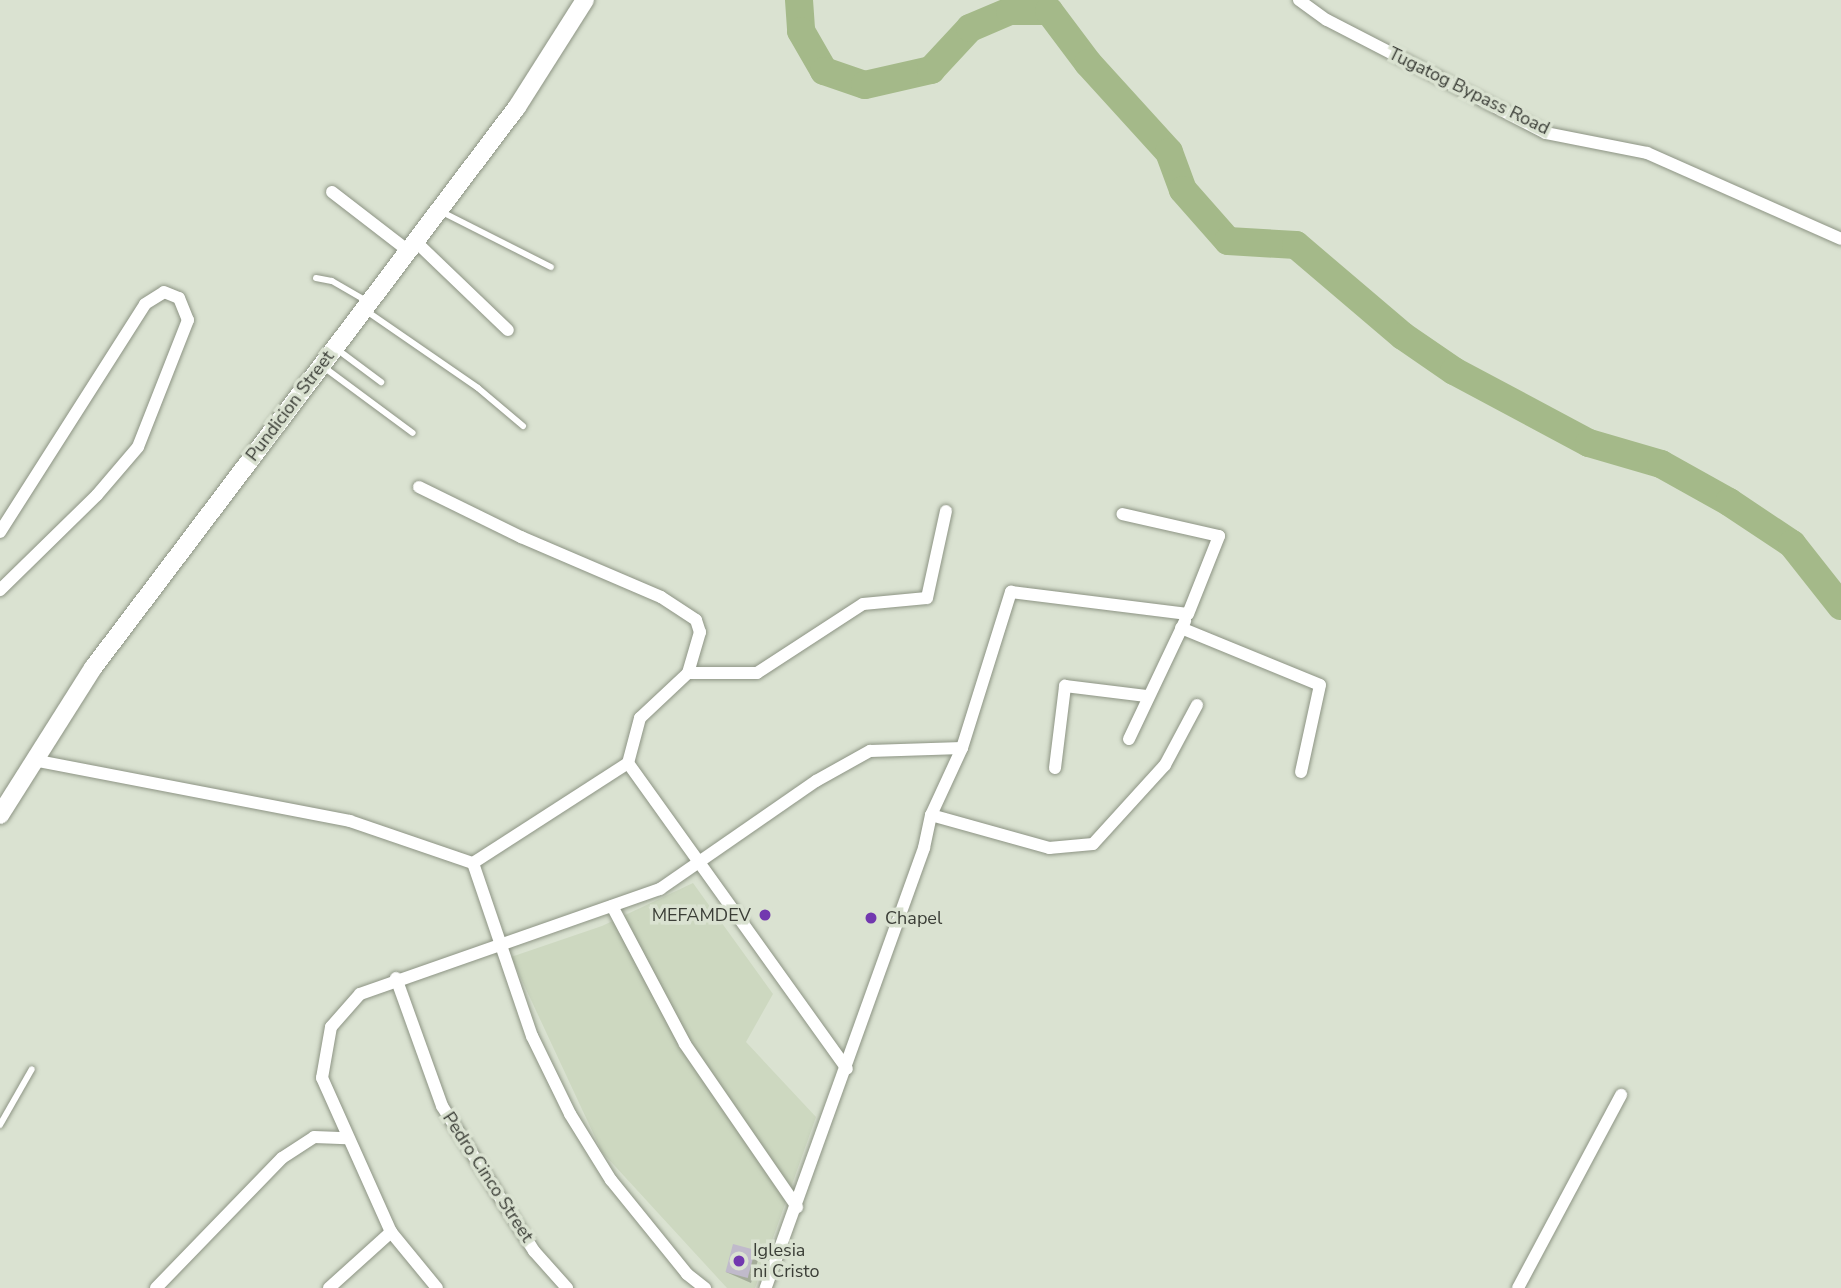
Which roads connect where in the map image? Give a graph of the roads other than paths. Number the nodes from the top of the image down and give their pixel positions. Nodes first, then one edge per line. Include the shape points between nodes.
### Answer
1 (584, 0) edge
2 (1299, 0) edge
3 (332, 192) dead end
4 (438, 209) junction
5 (1841, 239) edge
6 (411, 245) junction
7 (551, 267) dead end
8 (316, 278) dead end
9 (365, 305) junction
10 (508, 330) dead end
11 (333, 347) junction
12 (320, 364) junction
13 (381, 382) dead end
14 (523, 426) dead end
15 (413, 433) dead end
16 (419, 487) dead end
17 (946, 511) dead end
18 (1122, 514) dead end
19 (0, 532) edge
20 (0, 590) edge
21 (1188, 614) junction
22 (1181, 628) junction
23 (688, 673) junction
24 (1146, 696) junction
25 (1197, 705) dead end
26 (1129, 739) dead end
27 (962, 748) junction
28 (33, 760) junction
29 (628, 763) junction
30 (1055, 768) dead end
31 (1301, 772) dead end
32 (0, 815) edge
33 (931, 815) junction
34 (473, 863) junction
35 (700, 864) junction
36 (612, 906) junction
37 (498, 944) junction
38 (396, 978) junction
39 (32, 1069) dead end
40 (847, 1069) junction
41 (1621, 1095) dead end
42 (0, 1125) edge
43 (346, 1138) junction
44 (797, 1208) junction
45 (391, 1232) junction
46 (156, 1288) edge
47 (330, 1288) edge
48 (437, 1288) edge
49 (567, 1288) edge
50 (705, 1288) edge
51 (766, 1288) edge
52 (1518, 1288) edge

1 - 4 main road, Pundicion Street via 516,107
2 - 5 street, Tugatog Bypass Road via 1327,20 1546,133 1647,153
3 - 6 street
4 - 6 main road, Pundicion Street
4 - 7 lane
6 - 9 main road, Pundicion Street
6 - 10 street
8 - 9 lane via 332,281
9 - 11 main road, Pundicion Street
9 - 14 lane
11 - 12 main road, Pundicion Street
11 - 13 lane
12 - 15 lane
12 - 28 main road, Pundicion Street via 93,668
16 - 23 street via 690,612 700,632
17 - 23 street via 927,598 863,604 757,673
18 - 21 street via 1219,536
19 - 20 street via 145,304 163,292 179,298 188,320 138,447 97,495
21 - 22 street
21 - 27 street via 1011,592
22 - 24 street
22 - 31 street via 1320,685
23 - 29 street via 640,718
24 - 26 street
24 - 30 street via 1065,686
25 - 33 street via 1166,765 1093,844 1049,848
27 - 33 street
27 - 35 street via 870,751 816,781
28 - 32 main road, Pundicion Street
28 - 34 street via 351,821
29 - 34 street
29 - 35 street
33 - 40 street via 924,848
34 - 37 street
35 - 36 street via 660,889
35 - 40 street
36 - 37 street
36 - 44 street via 685,1044
37 - 38 street
37 - 50 street via 532,1036 570,1114 611,1180 687,1273
38 - 43 street via 360,994 331,1027 322,1078
38 - 49 street, Pedro Cinco Street via 442,1107 534,1251
39 - 42 lane
40 - 44 street
41 - 52 street
43 - 45 street
43 - 46 street via 314,1137 282,1158
44 - 51 street
45 - 47 street
45 - 48 street

